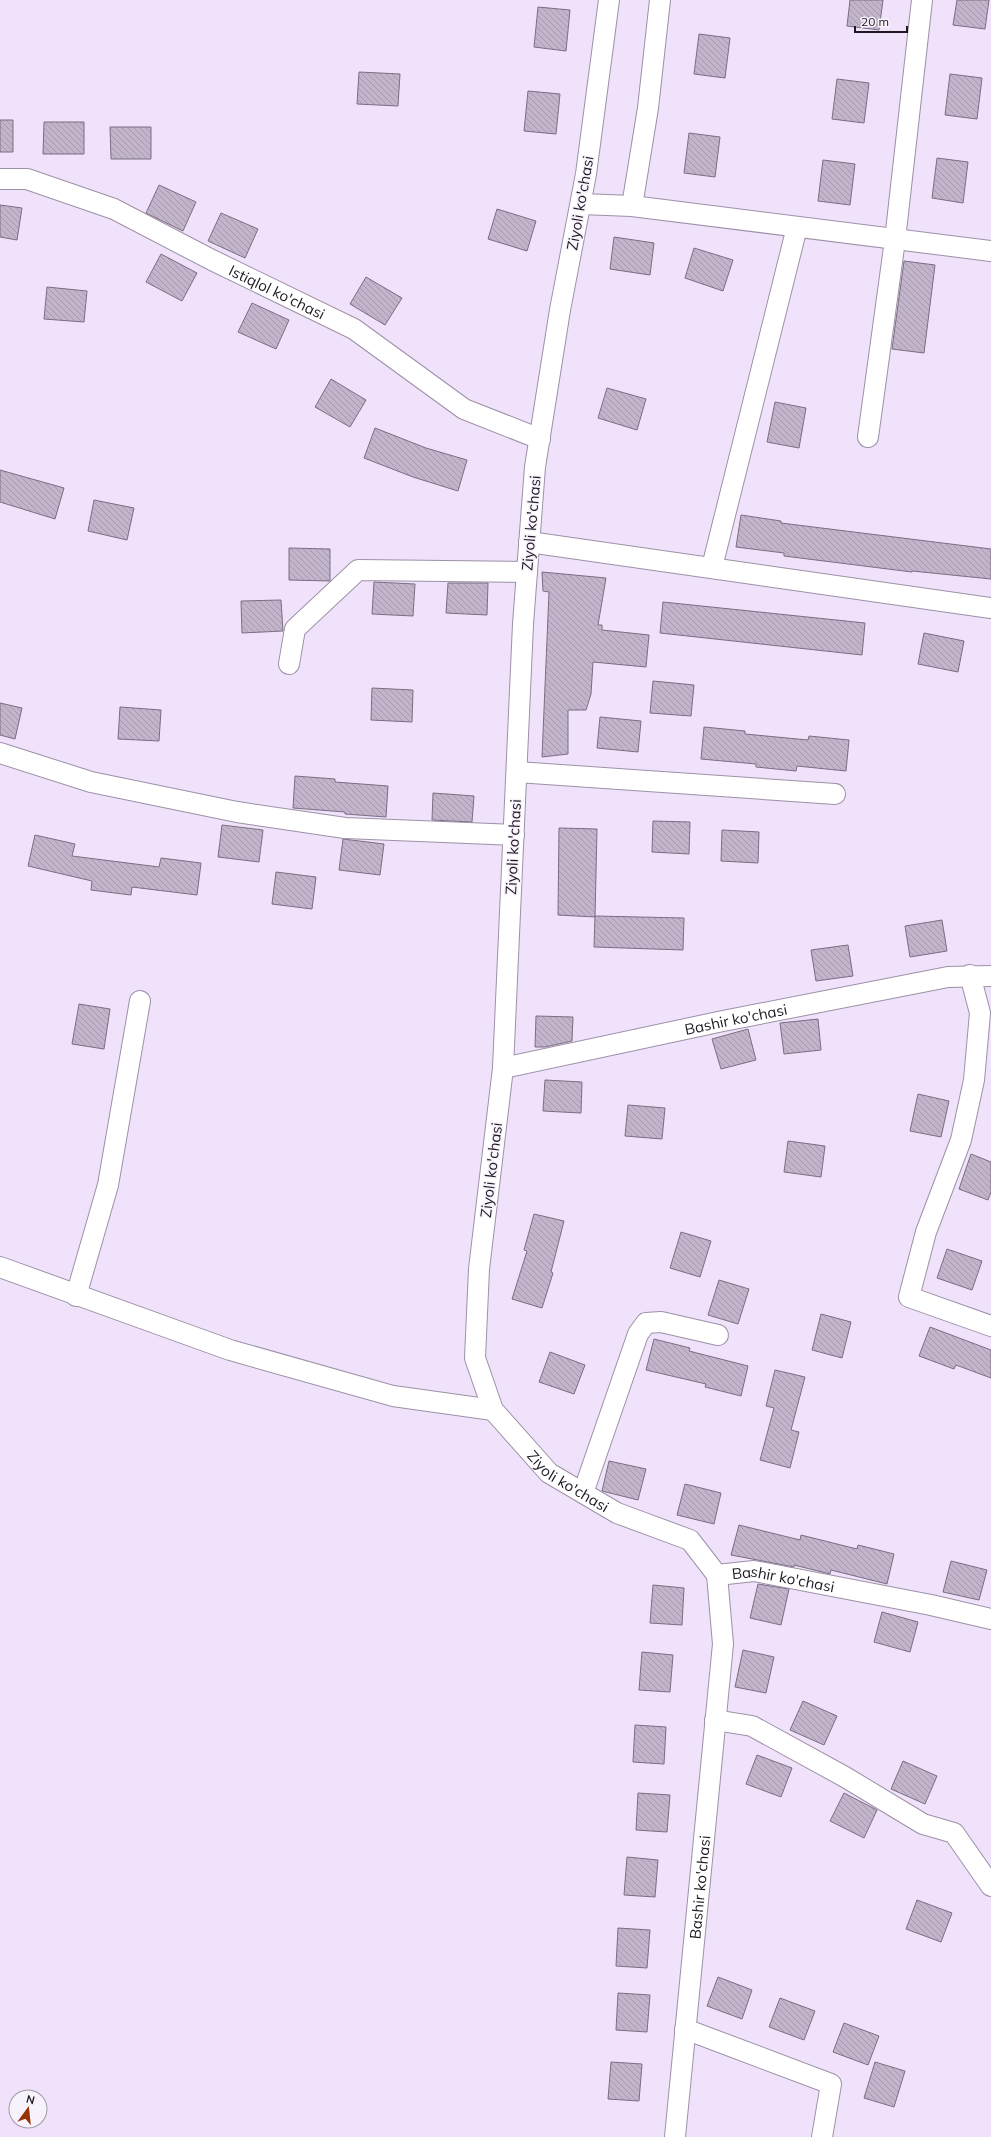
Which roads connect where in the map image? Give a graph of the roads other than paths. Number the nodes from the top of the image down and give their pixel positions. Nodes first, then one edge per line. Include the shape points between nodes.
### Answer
1 (609, 0) edge
2 (660, 0) edge
3 (922, 0) edge
4 (0, 179) edge
5 (580, 204) junction
6 (632, 206) junction
7 (797, 227) junction
8 (895, 240) junction
9 (991, 251) edge
10 (868, 436) dead end
11 (540, 439) junction
12 (529, 542) junction
13 (712, 567) junction
14 (527, 572) junction
15 (991, 608) edge
16 (289, 664) dead end
17 (0, 753) edge
18 (517, 772) junction
19 (835, 794) dead end
20 (514, 835) junction
21 (970, 976) junction
22 (991, 976) edge
23 (140, 1002) dead end
24 (503, 1068) junction
25 (0, 1267) edge
26 (76, 1296) junction
27 (991, 1326) edge
28 (718, 1335) dead end
29 (493, 1410) junction
30 (583, 1493) junction
31 (717, 1576) junction
32 (991, 1619) edge
33 (715, 1720) junction
34 (991, 1886) edge
35 (685, 2029) junction
36 (675, 2137) edge
37 (822, 2137) edge

1 - 5 street, Ziyoli ko'chasi
2 - 6 street via 648,108
3 - 8 street
4 - 11 street, Istiqlol ko'chasi via 27,180 114,209 354,329 464,409
5 - 6 street
5 - 11 street, Ziyoli ko'chasi
6 - 7 street
7 - 8 street
7 - 13 street
8 - 9 street
8 - 10 street
11 - 12 street, Ziyoli ko'chasi
12 - 13 street
12 - 14 street, Ziyoli ko'chasi
13 - 15 street
14 - 16 street via 358,570 295,629
14 - 18 street, Ziyoli ko'chasi
17 - 20 street via 91,782 237,812 345,828
18 - 19 street
18 - 20 street, Ziyoli ko'chasi
20 - 24 street, Ziyoli ko'chasi
21 - 22 street, Bashir ko'chasi
21 - 24 street, Bashir ko'chasi via 948,977 738,1018
21 - 27 street via 980,1013 974,1080 961,1140 926,1232 909,1296
23 - 26 street via 108,1185
24 - 29 street, Ziyoli ko'chasi via 479,1269 475,1358
25 - 26 street
26 - 29 street via 230,1350 393,1396
28 - 30 street via 661,1322 646,1323 638,1334
29 - 30 street, Ziyoli ko'chasi via 549,1473
30 - 31 street, Ziyoli ko'chasi via 617,1513 690,1540
31 - 32 street, Bashir ko'chasi via 754,1571
31 - 33 street, Bashir ko'chasi via 723,1644
33 - 34 street via 752,1726 845,1777 922,1824 954,1833
33 - 35 street, Bashir ko'chasi
35 - 36 street, Bashir ko'chasi
35 - 37 street via 831,2084

